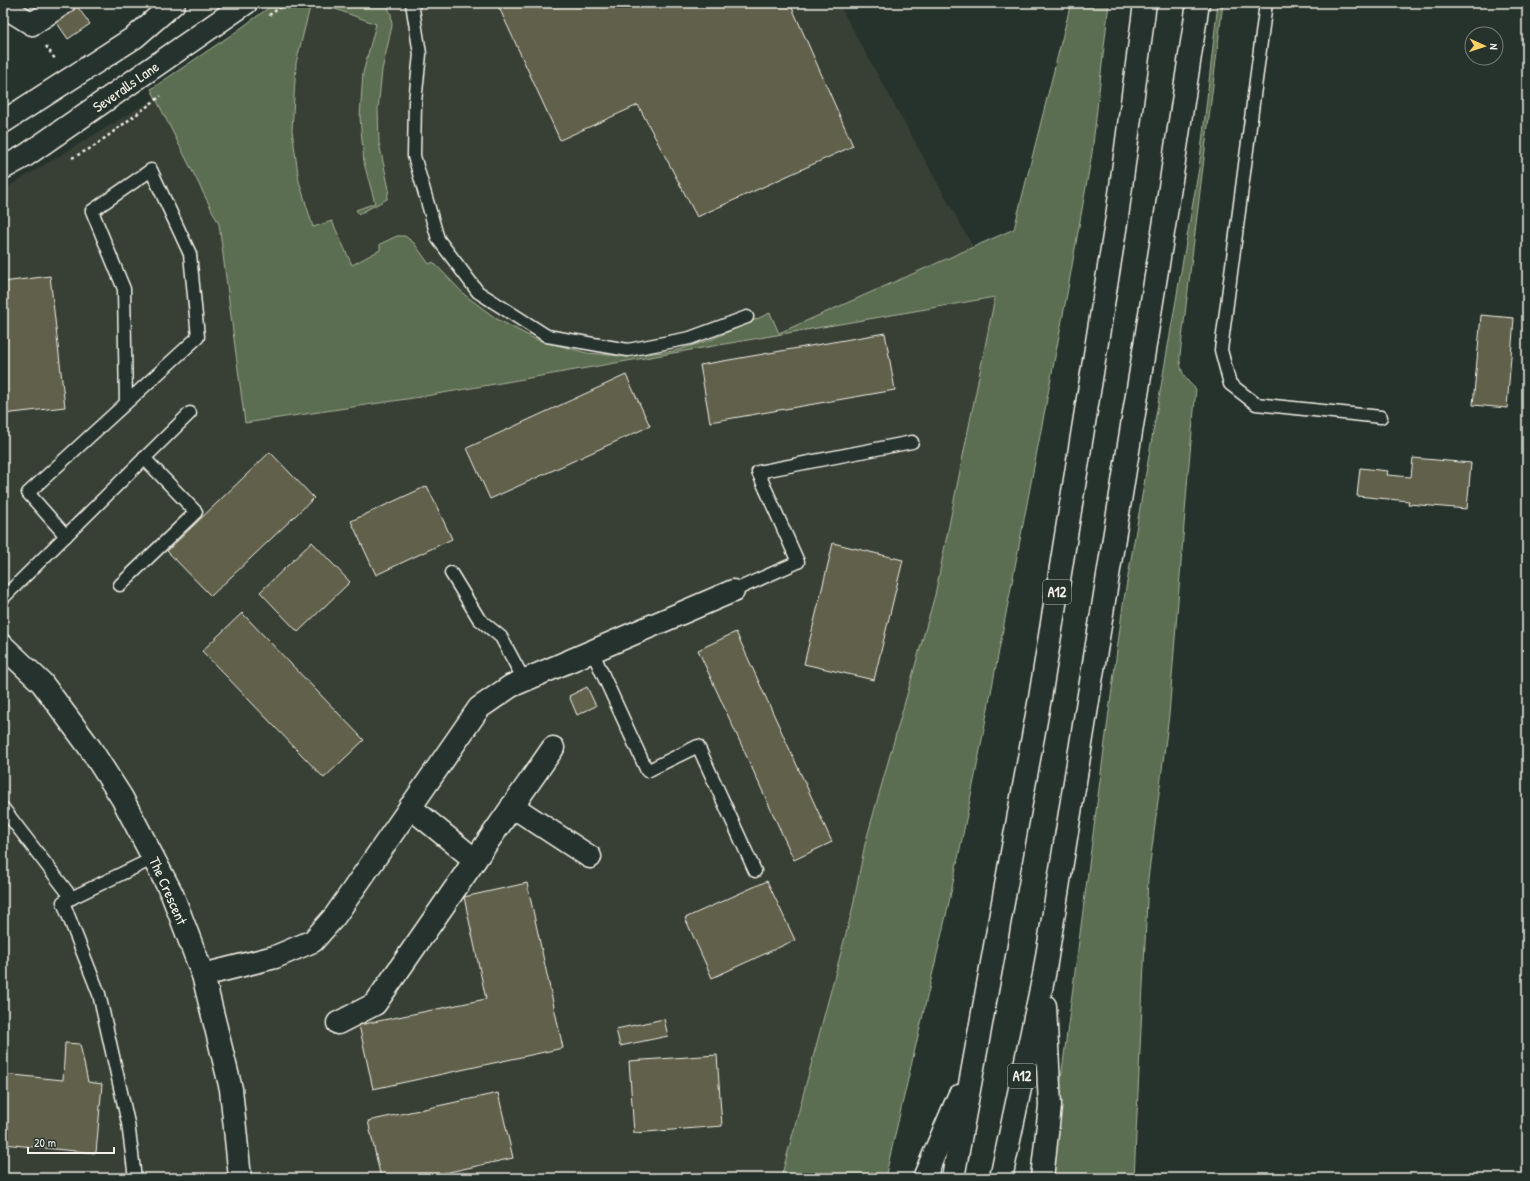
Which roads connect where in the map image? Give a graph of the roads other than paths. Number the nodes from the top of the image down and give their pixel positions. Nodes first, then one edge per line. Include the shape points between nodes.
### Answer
1 (64, 3) edge
2 (174, 3) edge
3 (246, 3) edge
4 (412, 3) edge
5 (1145, 3) edge
6 (1198, 3) edge
7 (1266, 3) edge
8 (3, 6) edge
9 (3, 122) edge
10 (3, 168) edge
11 (747, 317) dead end
12 (126, 403) junction
13 (190, 413) dead end
14 (1381, 417) dead end
15 (912, 442) dead end
16 (144, 458) junction
17 (66, 536) junction
18 (451, 573) dead end
19 (120, 585) dead end
20 (733, 591) joint
21 (3, 598) edge
22 (3, 646) edge
23 (592, 651) junction
24 (524, 680) junction
25 (553, 748) dead end
26 (512, 806) junction
27 (410, 807) junction
28 (3, 808) edge
29 (590, 857) dead end
30 (154, 858) junction
31 (474, 860) junction
32 (756, 871) dead end
33 (72, 898) junction
34 (203, 975) junction
35 (1044, 975) junction
36 (338, 1023) dead end
37 (975, 1057) junction
38 (135, 1178) edge
39 (240, 1178) edge
40 (924, 1178) edge
41 (953, 1178) edge
42 (1001, 1178) edge
43 (1042, 1178) edge

1 - 8 main road via 32,24
2 - 9 main road via 135,37
3 - 10 main road, Severalls Lane via 31,152
4 - 11 lane via 420,54 415,102 414,156 438,239 478,292 547,336 628,350 690,338
5 - 37 main road, A12 via 1117,217 1042,690
6 - 35 main road, A12
7 - 14 lane via 1221,350 1230,384 1256,404
12 - 12 lane via 198,337 190,254 151,170 92,211 124,289
12 - 17 lane via 28,493
13 - 16 lane
15 - 20 lane via 758,472 798,562
16 - 17 lane
16 - 19 lane via 196,512
17 - 21 lane
18 - 24 lane via 479,619 501,637
20 - 23 main road
22 - 30 main road, The Crescent via 42,683 90,748 122,798
23 - 24 main road
23 - 32 lane via 647,771 698,746
24 - 27 main road via 479,708
25 - 26 main road
26 - 29 main road
26 - 31 main road
27 - 31 main road
27 - 34 main road via 335,916 313,941 275,957
28 - 33 lane
30 - 33 lane
30 - 34 main road, The Crescent via 172,894
31 - 36 main road via 375,1004
33 - 38 lane via 64,902 99,994 128,1123
34 - 39 main road, The Crescent via 231,1089
35 - 42 main road, A12
35 - 43 main road, A12 via 1050,1106
37 - 40 main road, A12
37 - 41 main road, A12

